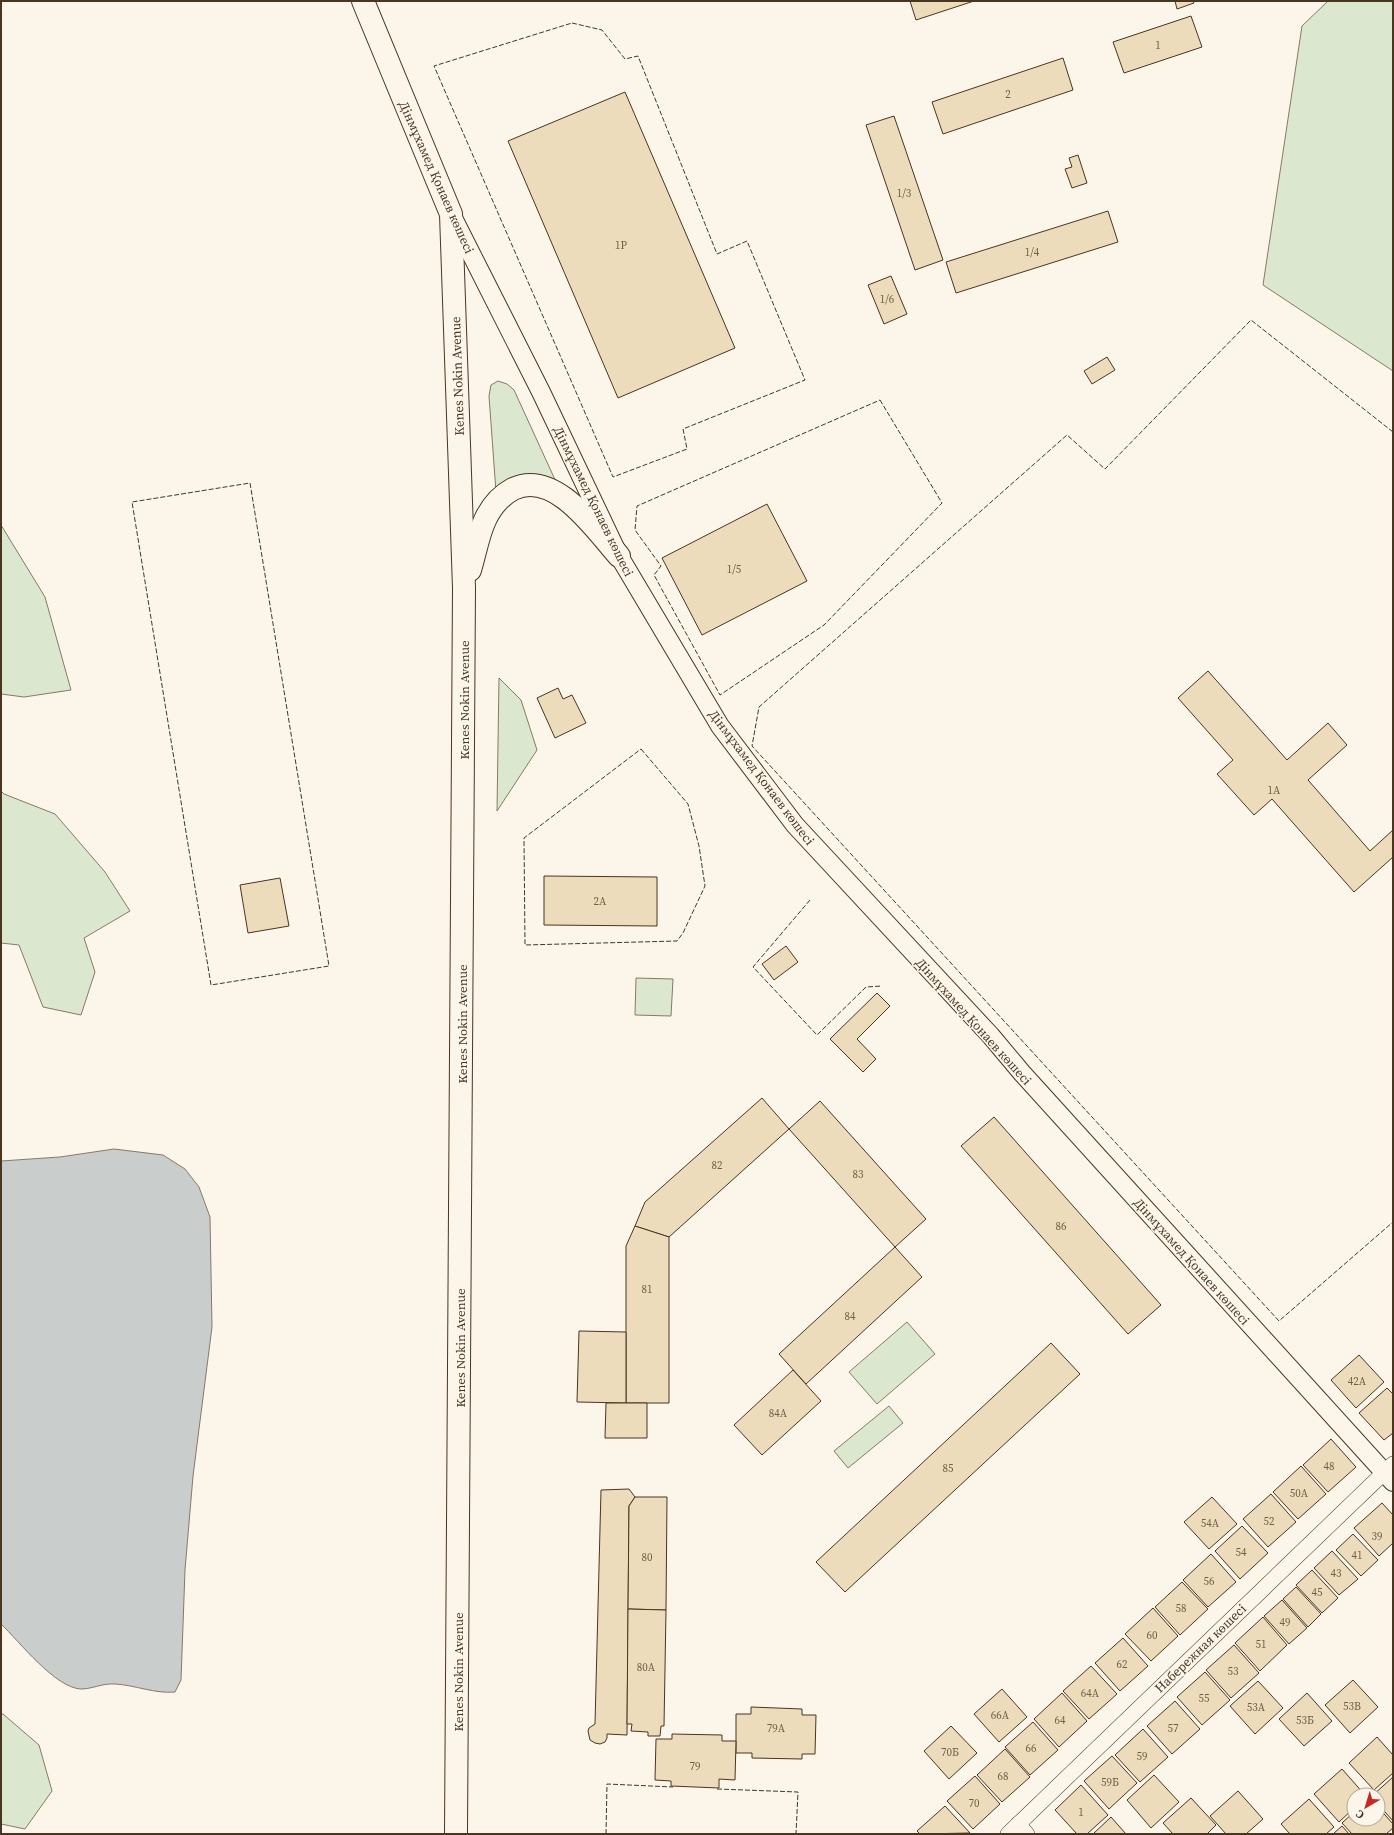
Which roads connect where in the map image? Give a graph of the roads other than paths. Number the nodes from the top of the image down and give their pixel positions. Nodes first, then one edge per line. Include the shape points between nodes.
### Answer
1 (363, 1) edge
2 (451, 214) junction
3 (619, 556) junction
4 (464, 588) junction
5 (1390, 1473) edge
6 (1018, 1831) edge
7 (456, 1834) edge

1 - 2 highway, Дінмұхамед Қонаев көшесі
2 - 3 street, Дінмұхамед Қонаев көшесі
2 - 4 highway, Kenes Nokin Avenue
3 - 4 highway via 567,500 546,488 535,484 527,485 502,495 489,512
3 - 5 street, Дінмұхамед Қонаев көшесі via 720,726 796,825
4 - 7 highway, Kenes Nokin Avenue
5 - 6 street, Набережная көшесі

